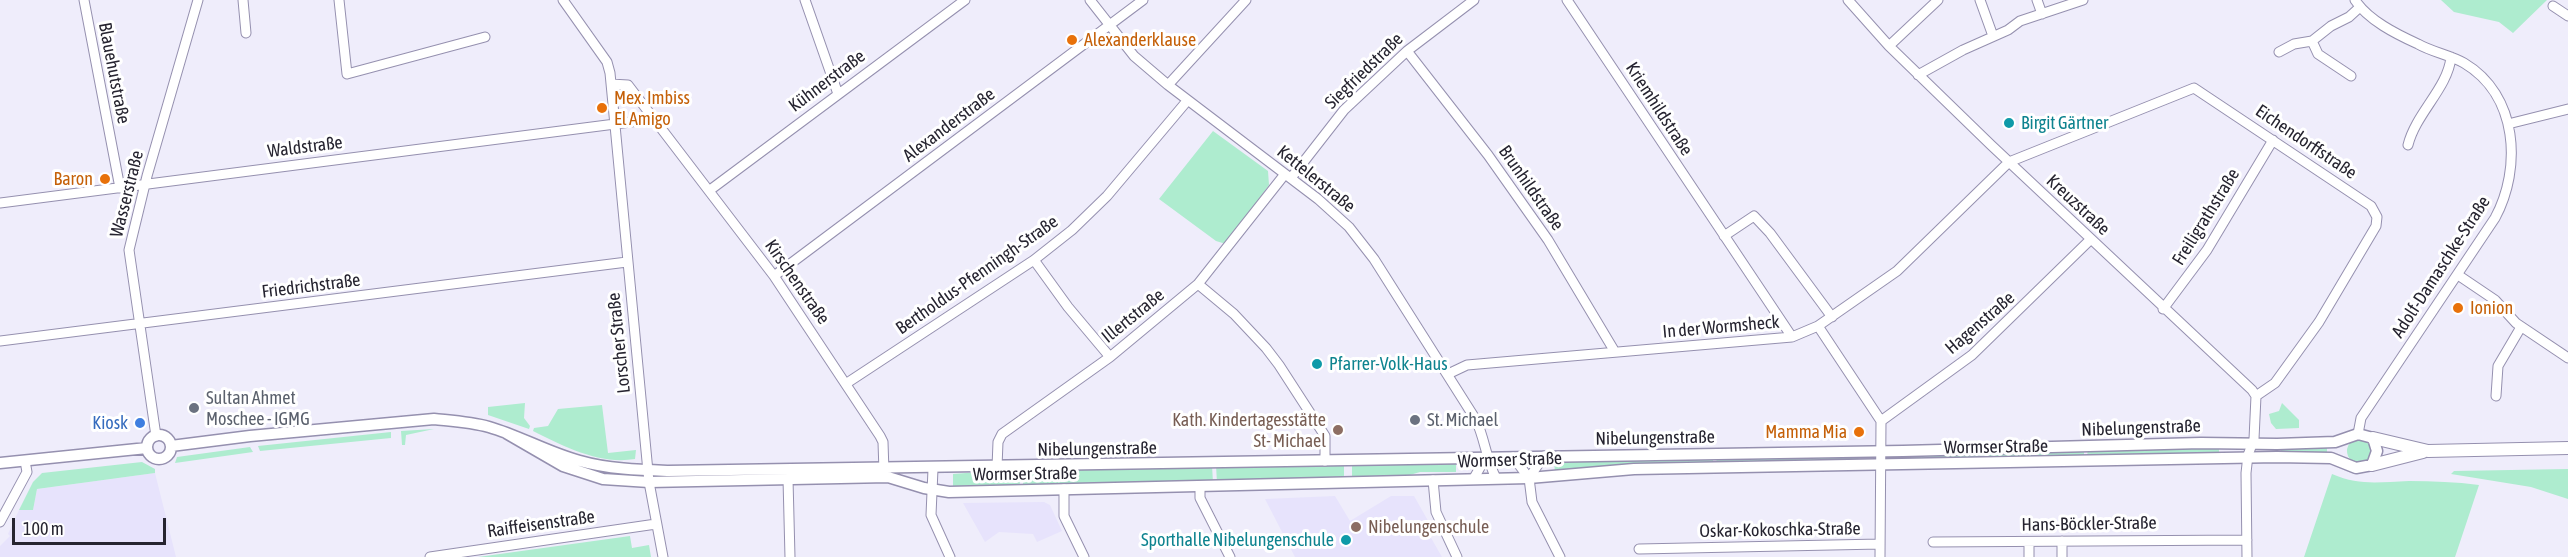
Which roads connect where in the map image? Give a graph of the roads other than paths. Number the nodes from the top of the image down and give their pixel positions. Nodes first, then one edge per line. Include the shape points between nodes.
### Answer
1 (84, 0) edge
2 (198, 0) edge
3 (243, 0) edge
4 (339, 0) edge
5 (563, 0) edge
6 (805, 0) edge
7 (965, 0) edge
8 (1090, 0) edge
9 (1143, 0) edge
10 (1245, 0) edge
11 (1474, 0) edge
12 (1567, 0) edge
13 (1848, 0) edge
14 (1938, 0) edge
15 (1980, 0) edge
16 (2037, 0) edge
17 (2083, 0) edge
18 (2357, 4) edge
19 (2553, 6) dead end
20 (2042, 14) junction
21 (2568, 16) edge
22 (1110, 25) junction
23 (246, 33) dead end
24 (1993, 36) junction
25 (485, 37) dead end
26 (2312, 41) junction
27 (1889, 46) junction
28 (1407, 51) junction
29 (2279, 52) dead end
30 (2451, 57) junction
31 (1918, 75) junction
32 (2351, 76) dead end
33 (611, 84) junction
34 (1167, 85) junction
35 (838, 94) junction
36 (1187, 101) junction
37 (2568, 109) edge
38 (654, 118) junction
39 (2508, 124) junction
40 (614, 125) junction
41 (2273, 140) junction
42 (2408, 145) dead end
43 (2009, 162) junction
44 (1288, 176) junction
45 (146, 184) junction
46 (120, 188) junction
47 (710, 190) junction
48 (0, 203) edge
49 (1724, 236) junction
50 (2091, 239) junction
51 (1034, 260) junction
52 (627, 262) junction
53 (2458, 275) junction
54 (774, 276) junction
55 (1198, 284) junction
56 (2163, 309) junction
57 (1832, 317) junction
58 (138, 324) junction
59 (1818, 326) junction
60 (2521, 327) junction
61 (1792, 337) junction
62 (0, 341) edge
63 (1616, 352) junction
64 (1110, 357) junction
65 (2568, 358) edge
66 (1448, 374) junction
67 (847, 383) junction
68 (2256, 396) junction
69 (2496, 396) dead end
70 (1881, 421) junction
71 (2358, 434) junction
72 (156, 436) junction
73 (2347, 437) junction
74 (2373, 438) junction
75 (2253, 444) junction
76 (171, 446) junction
77 (147, 448) junction
78 (2568, 448) edge
79 (2428, 451) junction
80 (1881, 452) junction
81 (1544, 456) junction
82 (1486, 457) junction
83 (1513, 457) junction
84 (2247, 458) junction
85 (26, 461) junction
86 (1325, 461) junction
87 (0, 463) edge
88 (2346, 464) junction
89 (2372, 465) junction
90 (1880, 466) junction
91 (997, 467) junction
92 (933, 469) junction
93 (884, 473) junction
94 (648, 476) junction
95 (1474, 478) junction
96 (1496, 478) junction
97 (1529, 478) junction
98 (788, 479) junction
99 (1433, 480) junction
100 (1200, 486) junction
101 (1064, 489) junction
102 (932, 490) junction
103 (0, 522) edge
104 (656, 524) junction
105 (2247, 540) junction
106 (2062, 541) junction
107 (1933, 542) dead end
108 (2029, 542) junction
109 (1880, 544) junction
110 (1639, 549) dead end
111 (1771, 552) edge
112 (1681, 553) edge
113 (430, 557) edge
114 (663, 557) edge
115 (790, 557) edge
116 (950, 557) edge
117 (1084, 557) edge
118 (1230, 557) edge
119 (1457, 557) edge
120 (1560, 557) edge
121 (1880, 557) edge
122 (2029, 557) edge
123 (2062, 557) edge
124 (2247, 557) edge

1 - 46 street, Blauehutstraße
2 - 45 street, Wasserstraße
3 - 23 street
4 - 25 street via 347,74
5 - 33 street, Lorscher Straße via 607,62
6 - 35 street
7 - 35 street, Kühnerstraße
8 - 22 street, Kettelerstraße
9 - 22 street, Alexanderstraße
10 - 34 street
11 - 28 street, Siegfriedstraße
12 - 49 street, Kriemhildstraße
13 - 27 street, Kreuzstraße
14 - 27 street
15 - 24 street
16 - 20 street
17 - 20 street
18 - 26 street, Adolf-Damaschke-Straße
18 - 30 street, Adolf-Damaschke-Straße via 2417,44
19 - 21 street
20 - 24 street
22 - 34 street, Kettelerstraße via 1134,56
22 - 54 street, Alexanderstraße
24 - 31 street
26 - 29 street, Adolf-Damaschke-Straße
26 - 32 street via 2318,54
27 - 31 street, Kreuzstraße
28 - 44 street, Siegfriedstraße via 1344,110
28 - 63 street, Brunhildstraße via 1548,240
30 - 39 street, Adolf-Damaschke-Straße via 2486,82
30 - 42 street via 2450,70 2412,129
31 - 43 street, Kreuzstraße
33 - 38 street via 628,85
33 - 40 street, Lorscher Straße
34 - 36 street, Kettelerstraße
35 - 47 street, Kühnerstraße
36 - 44 street, Kettelerstraße
36 - 51 street, Bertholdus-Pfenningh-Straße via 1107,196
37 - 39 street
38 - 40 street
38 - 47 street, Kirschenstraße
39 - 53 street, Adolf-Damaschke-Straße via 2513,163 2509,186 2495,218
40 - 45 street, Waldstraße
40 - 52 street, Lorscher Straße
41 - 43 street, Eichendorffstraße via 2199,90 2189,89
41 - 56 street, Freiligrathstraße via 2207,250
41 - 68 street, Eichendorffstraße via 2371,206 2378,217 2319,322 2274,382
43 - 50 street, Kreuzstraße
43 - 57 street, In der Wormsheck via 1897,271
44 - 55 street, Illertstraße
44 - 66 street, Kettelerstraße via 1318,198 1355,235
45 - 46 street, Waldstraße
45 - 58 street, Wasserstraße via 129,250
46 - 48 street, Waldstraße
47 - 54 street, Kirschenstraße
49 - 57 street via 1754,216
49 - 61 street, Kriemhildstraße
50 - 56 street, Kreuzstraße
50 - 70 street, Hagenstraße via 1972,355
51 - 64 street
51 - 67 street, Bertholdus-Pfenningh-Straße
52 - 58 street, Friedrichstraße
52 - 94 street, Lorscher Straße
53 - 60 street via 2495,300
53 - 71 street, Adolf-Damaschke-Straße via 2361,418
54 - 67 street, Kirschenstraße
55 - 64 street, Illertstraße
55 - 86 street via 1266,348 1325,436
56 - 68 street, Kreuzstraße
57 - 59 street, In der Wormsheck
58 - 62 street, Friedrichstraße
58 - 72 street, Wasserstraße
59 - 61 street, In der Wormsheck
59 - 70 street
60 - 65 street
60 - 69 street via 2498,366
61 - 63 street, In der Wormsheck
63 - 66 street, In der Wormsheck via 1467,365
64 - 91 street, Illertstraße via 1002,434
66 - 82 street, Kettelerstraße via 1476,420
67 - 93 street, Kirschenstraße via 883,442
68 - 75 street
70 - 80 street
71 - 73 street, Nibelungenstraße
71 - 74 street
72 - 76 street via 165,436
72 - 77 street
73 - 75 street, Nibelungenstraße via 2335,442
73 - 88 street via 2342,450
74 - 79 main road
74 - 89 street via 2377,451
75 - 80 street, Nibelungenstraße
75 - 84 street
76 - 77 street via 167,457 160,459 152,457
76 - 94 street via 425,420 464,422 506,433 579,461
77 - 85 street
78 - 79 main road
79 - 89 main road
80 - 81 street, Nibelungenstraße
80 - 90 street
81 - 83 street, Nibelungenstraße
81 - 97 street
82 - 83 street, Nibelungenstraße
82 - 86 street, Nibelungenstraße
82 - 95 street
82 - 96 street, Kettelerstraße
83 - 97 street
84 - 88 street, Wormser Straße via 2331,458
84 - 90 street, Wormser Straße
84 - 105 street
85 - 87 street
85 - 103 street via 27,472
86 - 91 street, Nibelungenstraße
88 - 89 street, Wormser Straße via 2361,469
90 - 97 street, Wormser Straße via 1634,469
90 - 109 street
91 - 92 street, Nibelungenstraße
92 - 93 street, Nibelungenstraße
92 - 102 street
93 - 94 street, Nibelungenstraße
93 - 98 street, Wormser Straße
93 - 102 street, Wormser Straße
94 - 98 street, Wormser Straße
94 - 104 street, Lorscher Straße
95 - 96 street, Wormser Straße
95 - 99 street, Wormser Straße
96 - 97 street, Wormser Straße
97 - 120 street via 1532,502
98 - 115 street
99 - 100 street, Wormser Straße
99 - 119 street via 1436,512
100 - 101 street, Wormser Straße
100 - 118 street via 1200,498
101 - 102 street, Wormser Straße
101 - 117 street via 1064,516
102 - 116 street via 932,520
104 - 113 street, Raiffeisenstraße
104 - 114 street, Lorscher Straße
105 - 106 street, Hans-Böckler-Straße
105 - 124 street
106 - 108 street, Hans-Böckler-Straße
106 - 123 street
107 - 108 street, Hans-Böckler-Straße
108 - 122 street
109 - 111 street, Oskar-Kokoschka-Straße
109 - 121 street
110 - 112 street, Oskar-Kokoschka-Straße
111 - 112 street, Oskar-Kokoschka-Straße

